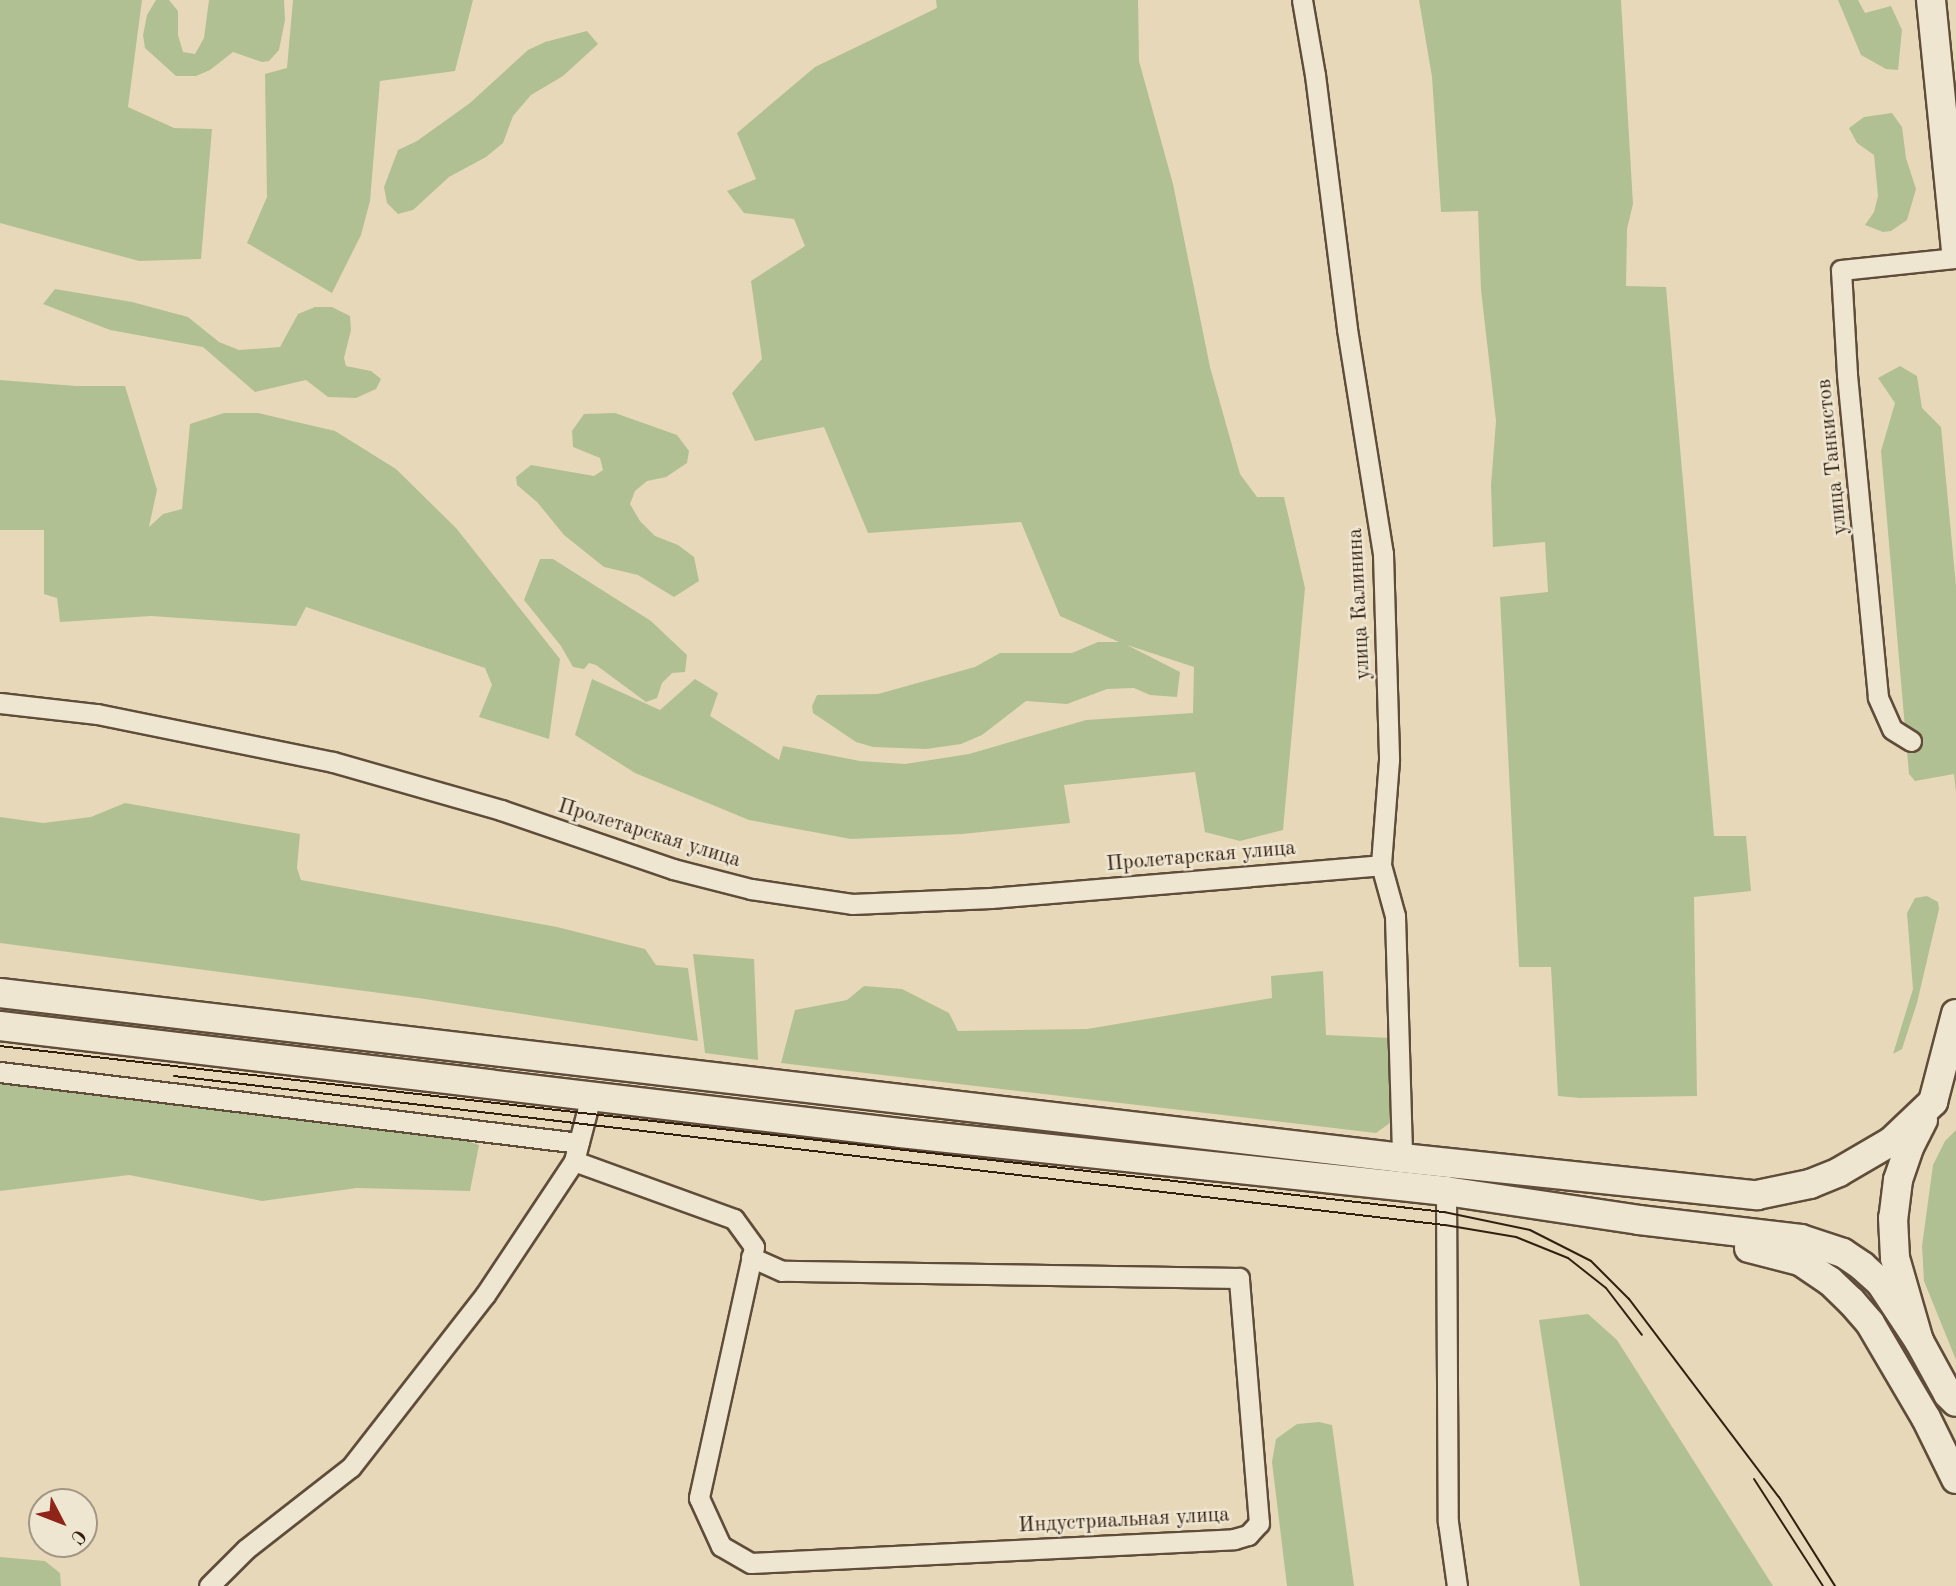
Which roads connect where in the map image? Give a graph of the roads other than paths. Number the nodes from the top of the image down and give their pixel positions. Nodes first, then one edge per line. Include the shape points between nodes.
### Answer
1 (1301, 0) edge
2 (1931, 0) edge
3 (1956, 251) edge
4 (1956, 258) edge
5 (0, 703) edge
6 (1911, 741) dead end
7 (1381, 864) junction
8 (0, 993) edge
9 (1956, 1014) edge
10 (0, 1026) edge
11 (0, 1072) edge
12 (1956, 1082) edge
13 (590, 1096) junction
14 (1933, 1102) junction
15 (576, 1152) junction
16 (1402, 1158) junction
17 (1446, 1191) junction
18 (1639, 1220) junction
19 (751, 1258) junction
20 (1919, 1340) junction
21 (1953, 1403) edge
22 (1956, 1479) edge
23 (209, 1586) edge
24 (1457, 1586) edge

1 - 7 street, улица Калинина via 1384,554 1390,760
2 - 3 main road
4 - 6 street, улица Танкистов via 1841,270 1878,697 1892,729
5 - 7 street, Пролетарская улица via 97,714 333,762 501,810 673,869 751,889 852,904 991,898
7 - 16 street, улица Калинина via 1395,916
8 - 16 main road
9 - 14 main road
10 - 13 main road
11 - 15 street
12 - 14 main road
13 - 15 street
13 - 17 main road
14 - 16 main road via 1892,1141 1839,1172 1810,1184 1757,1195
14 - 20 main road via 1898,1180 1893,1219 1895,1258
15 - 19 street via 734,1219 754,1247
15 - 23 street via 485,1296 351,1467 246,1549
17 - 18 main road
17 - 24 street via 1448,1522
18 - 20 main road via 1801,1239 1834,1249 1880,1282
18 - 22 main road via 1643,1229 1655,1235 1762,1250 1800,1261 1830,1281 1870,1323
19 - 19 street, Индустриальная улица via 782,1271 1239,1278 1259,1524 1248,1535 1234,1539 751,1563 721,1546 699,1498
20 - 21 main road

